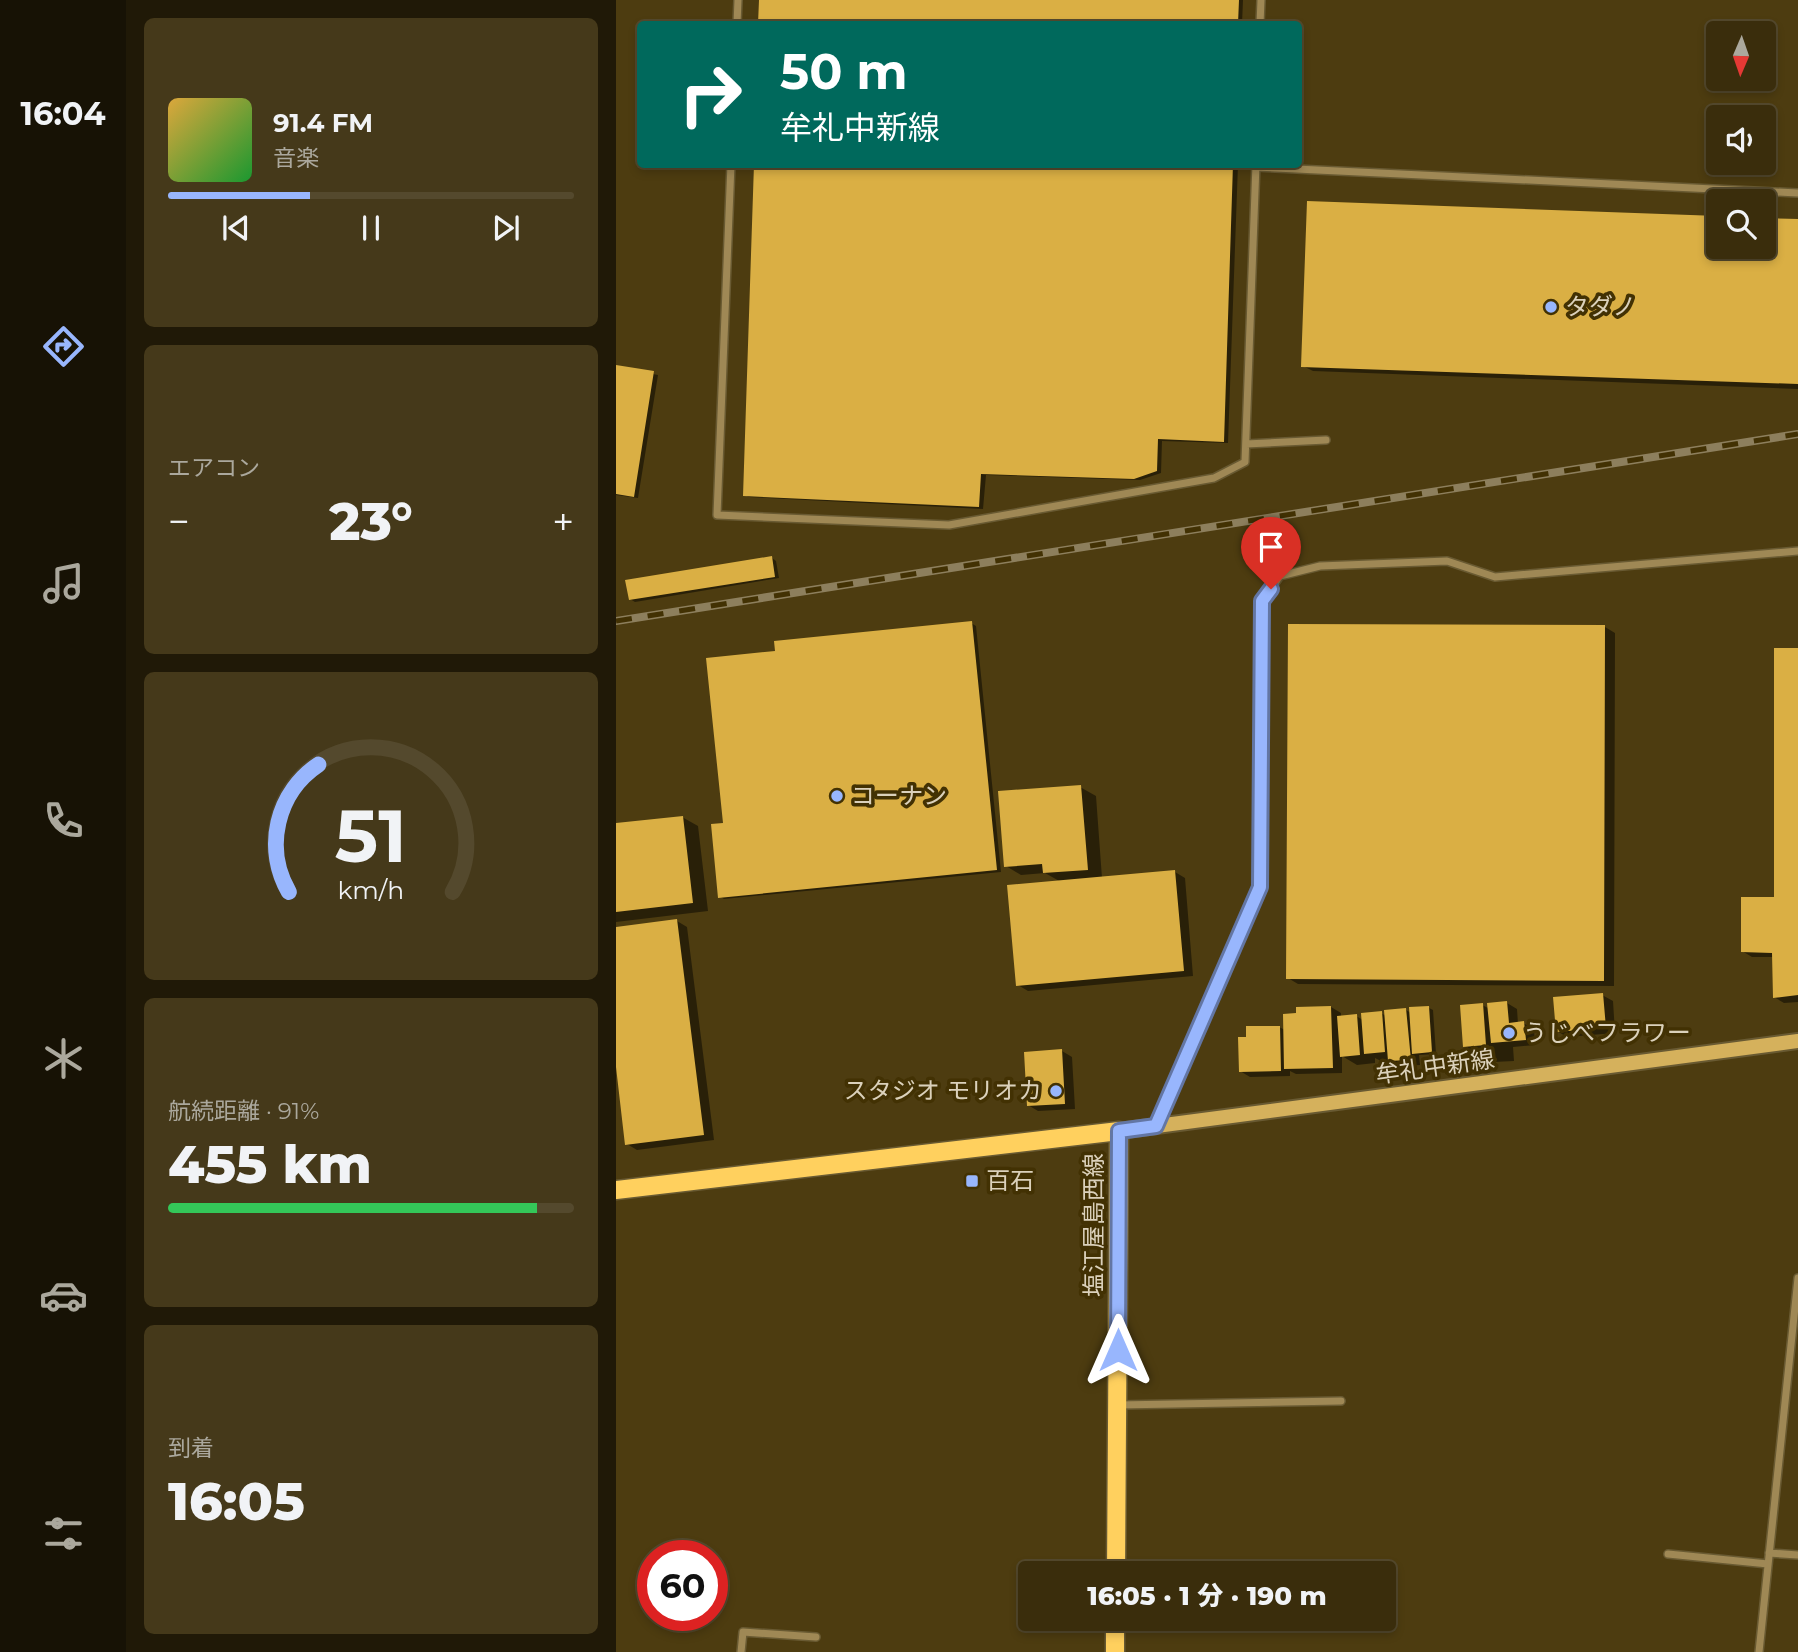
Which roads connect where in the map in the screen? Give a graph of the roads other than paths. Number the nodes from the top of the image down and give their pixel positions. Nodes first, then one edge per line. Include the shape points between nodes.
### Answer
1 (738, 0) edge
2 (1261, 0) edge
3 (737, 21) edge
4 (1261, 21) edge
5 (732, 168) edge
6 (1256, 168) edge
7 (1296, 168) edge
8 (1798, 193) edge
9 (1326, 440) dead end
10 (1246, 444) junction
11 (1798, 551) edge
12 (1798, 1041) edge
13 (1156, 1126) junction
14 (1119, 1131) junction
15 (616, 1191) edge
16 (1798, 1279) edge
17 (1341, 1401) dead end
18 (1117, 1405) junction
19 (1668, 1553) dead end
20 (1769, 1553) junction
21 (1798, 1555) edge
22 (1116, 1561) edge
23 (1768, 1564) junction
24 (1115, 1631) edge
25 (816, 1637) dead end
26 (741, 1652) edge
27 (1115, 1652) edge
28 (1759, 1652) edge

1 - 3 street
2 - 4 street
5 - 10 street via 717,514 949,525 1214,478 1245,462
6 - 10 street
7 - 8 street
9 - 10 street
11 - 13 street via 1495,577 1447,561 1320,566 1280,576 1262,601 1260,887
12 - 13 main road, 牟礼中新線
13 - 14 main road, 牟礼中新線
14 - 15 main road, 塩江屋島西線
14 - 18 main road, 塩江屋島西線
16 - 20 street
17 - 18 street
18 - 22 main road, 塩江屋島西線
19 - 23 street
20 - 21 street
20 - 23 street
23 - 28 street
24 - 27 main road
25 - 26 street via 743,1632

